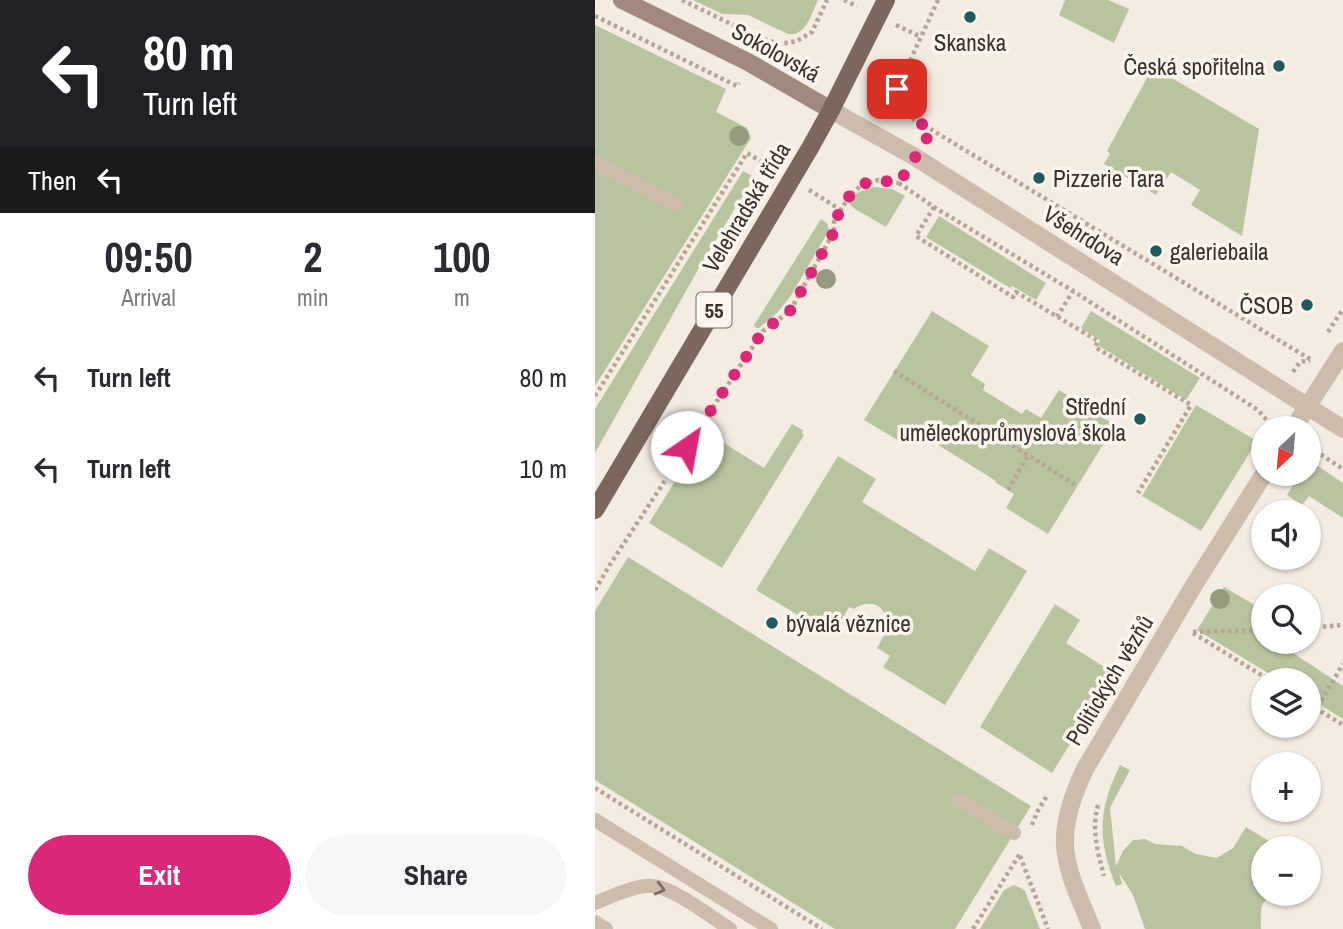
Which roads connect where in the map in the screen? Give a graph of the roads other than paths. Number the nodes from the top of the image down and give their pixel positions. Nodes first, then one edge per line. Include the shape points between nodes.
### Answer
1 (622, 0) edge
2 (886, 0) edge
3 (831, 110) junction
4 (595, 162) edge
5 (677, 205) dead end
6 (1343, 351) edge
7 (1307, 406) junction
8 (1301, 416) edge
9 (1343, 429) edge
10 (1256, 486) edge
11 (595, 510) edge
12 (958, 800) dead end
13 (595, 820) edge
14 (1014, 833) dead end
15 (595, 903) edge
16 (595, 922) edge
17 (606, 929) edge
18 (730, 929) edge
19 (771, 929) edge
20 (1093, 929) edge

1 - 3 main road, Sokolovská via 748,62
2 - 3 main road, 55
3 - 7 street, Všehrdova via 915,157
3 - 11 main road, Velehradská třída / 55
4 - 5 lane
6 - 7 street
7 - 8 street
7 - 9 street, Všehrdova
10 - 20 street, Politických vězňů via 1077,785 1065,845
12 - 14 lane
13 - 19 lane
15 -> 18 lane via 655,886
16 - 17 lane

